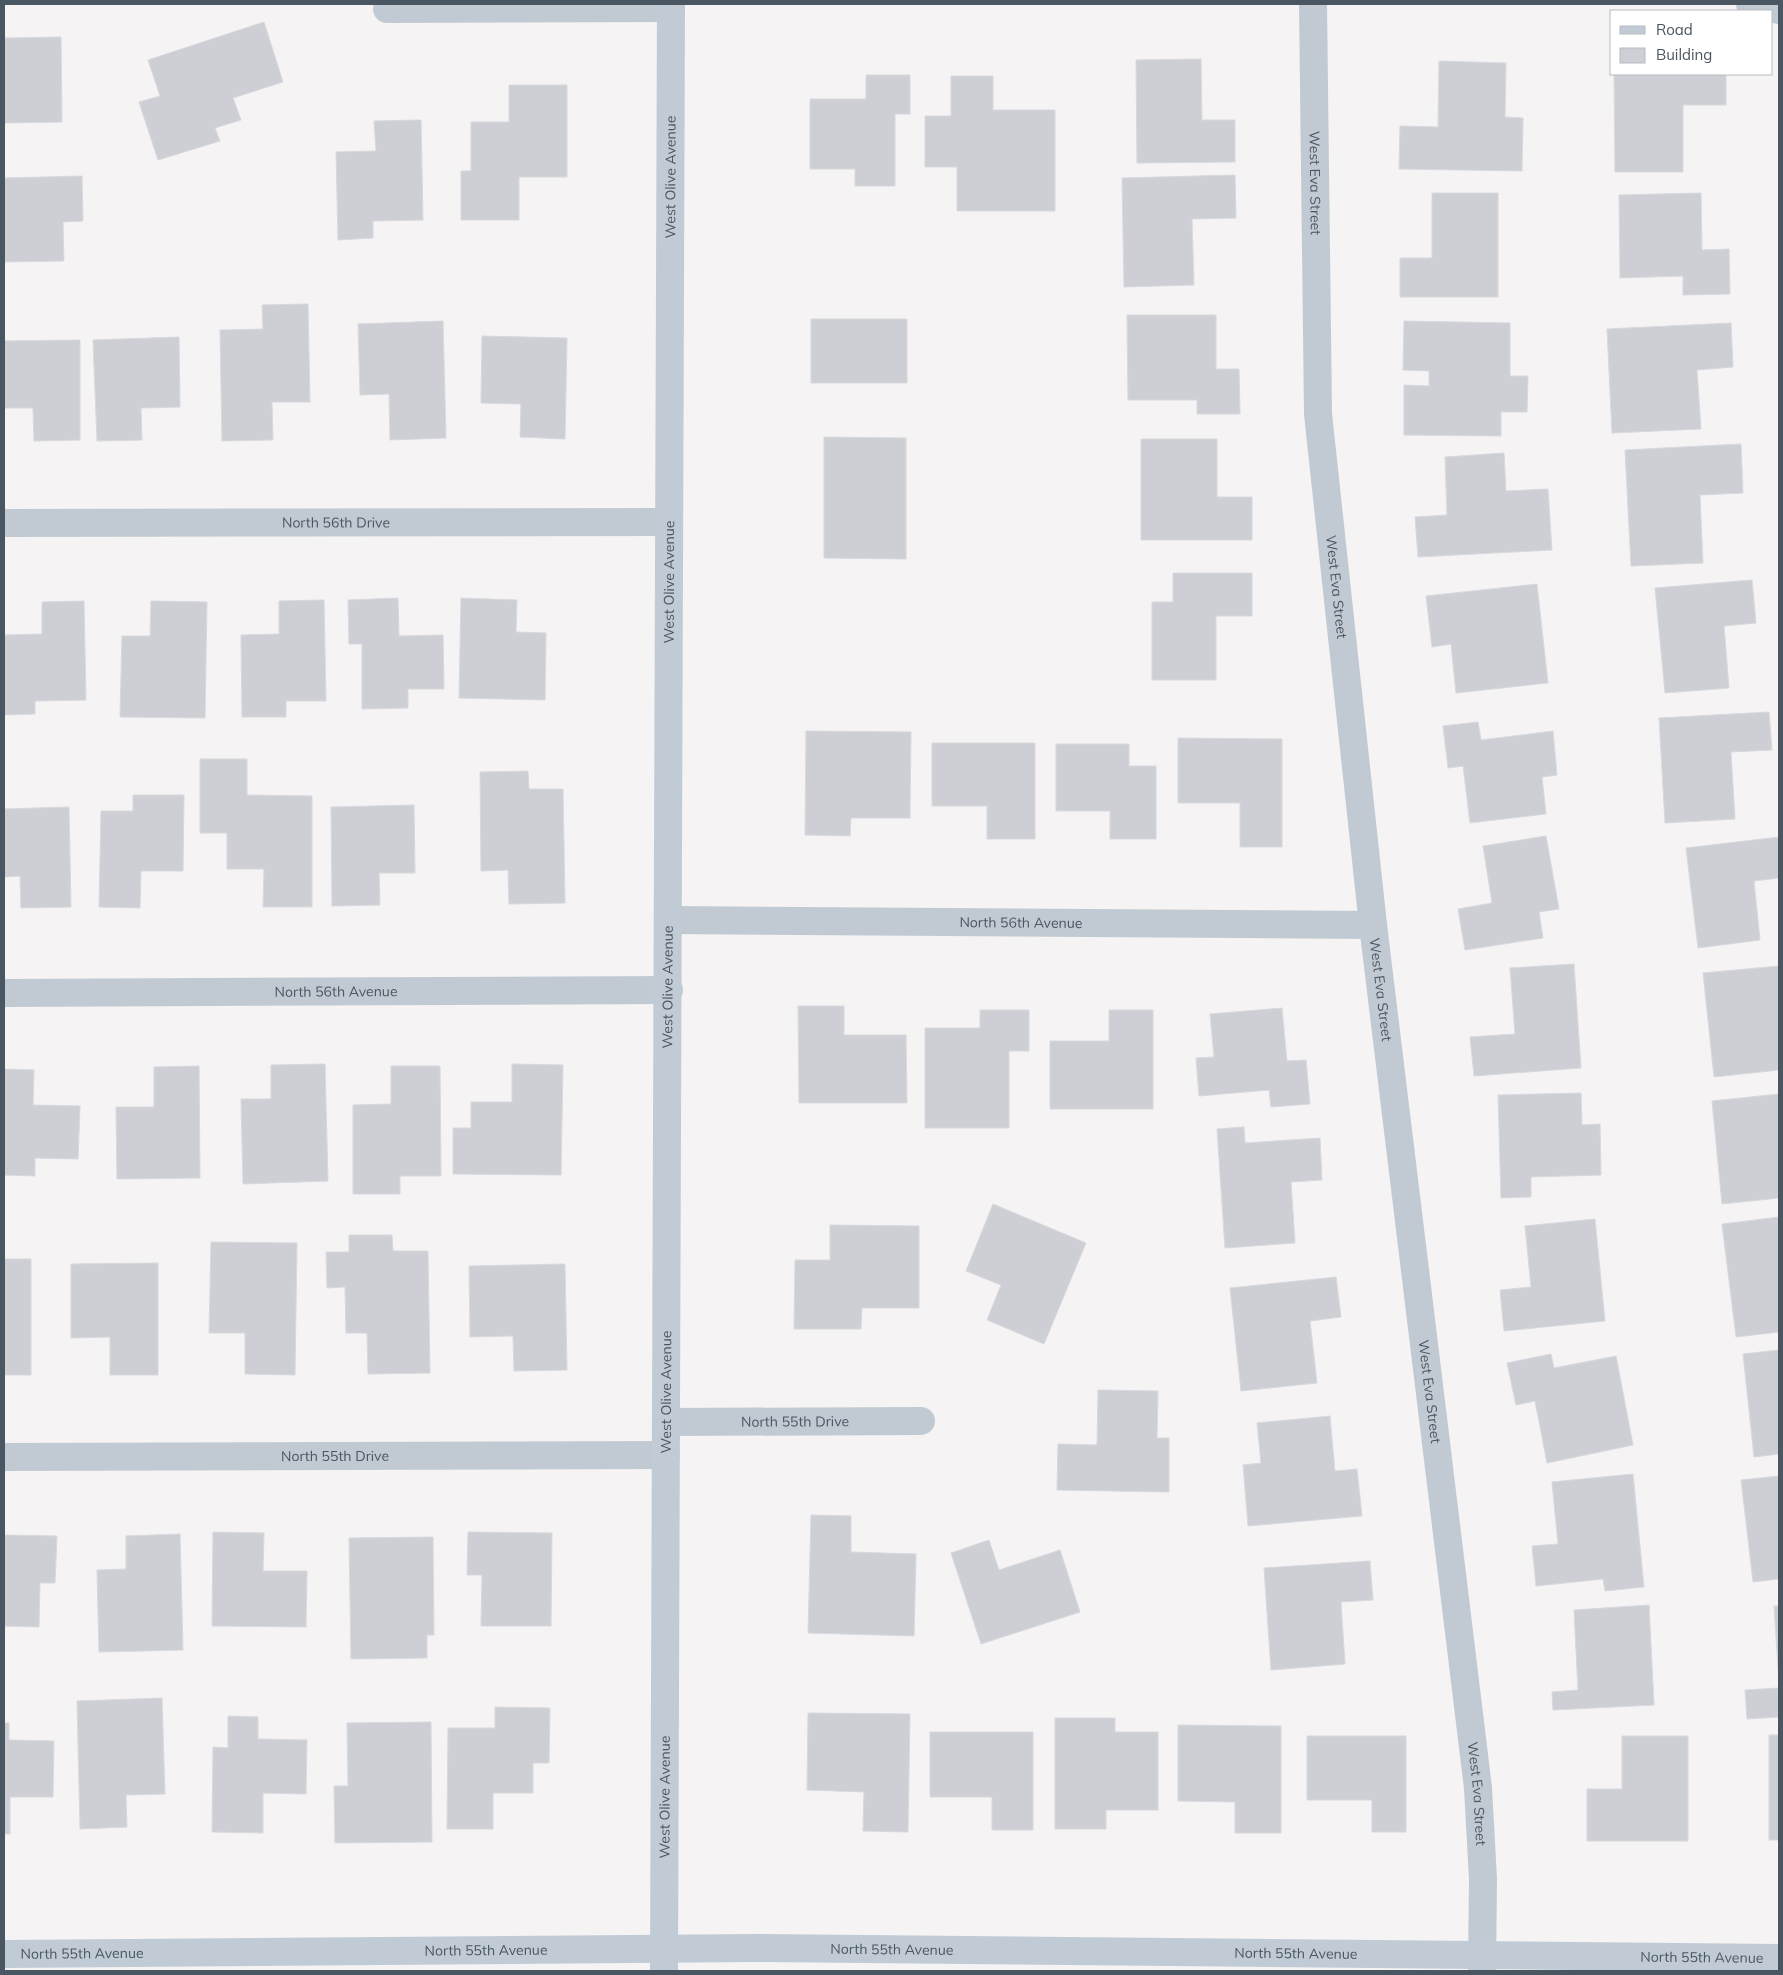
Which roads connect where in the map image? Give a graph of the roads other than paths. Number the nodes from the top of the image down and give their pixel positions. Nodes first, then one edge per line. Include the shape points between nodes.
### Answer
1 (1313, 4) edge
2 (1750, 4) edge
3 (671, 6) edge
4 (387, 9) dead end
5 (1779, 10) edge
6 (669, 522) junction
7 (4, 523) edge
8 (669, 920) junction
9 (1372, 925) junction
10 (669, 990) junction
11 (4, 993) edge
12 (921, 1421) dead end
13 (667, 1422) junction
14 (666, 1455) junction
15 (4, 1457) edge
16 (4, 1954) edge
17 (1779, 1958) edge
18 (664, 1960) edge
19 (1482, 1963) edge

1 - 9 street, West Eva Street via 1318,414
2 - 5 street
3 - 4 street
3 - 6 main road, West Olive Avenue
6 - 7 street, North 56th Drive
6 - 8 main road, West Olive Avenue
8 - 9 street, North 56th Avenue
8 - 10 main road, West Olive Avenue
9 - 19 street, West Eva Street via 1478,1788
10 - 11 street, North 56th Avenue
10 - 13 main road, West Olive Avenue
12 - 13 street, North 55th Drive
13 - 14 main road, West Olive Avenue
14 - 15 street, North 55th Drive
14 - 18 main road, West Olive Avenue
16 - 18 main road, North 55th Avenue
17 - 19 main road, North 55th Avenue
18 - 19 main road, North 55th Avenue

